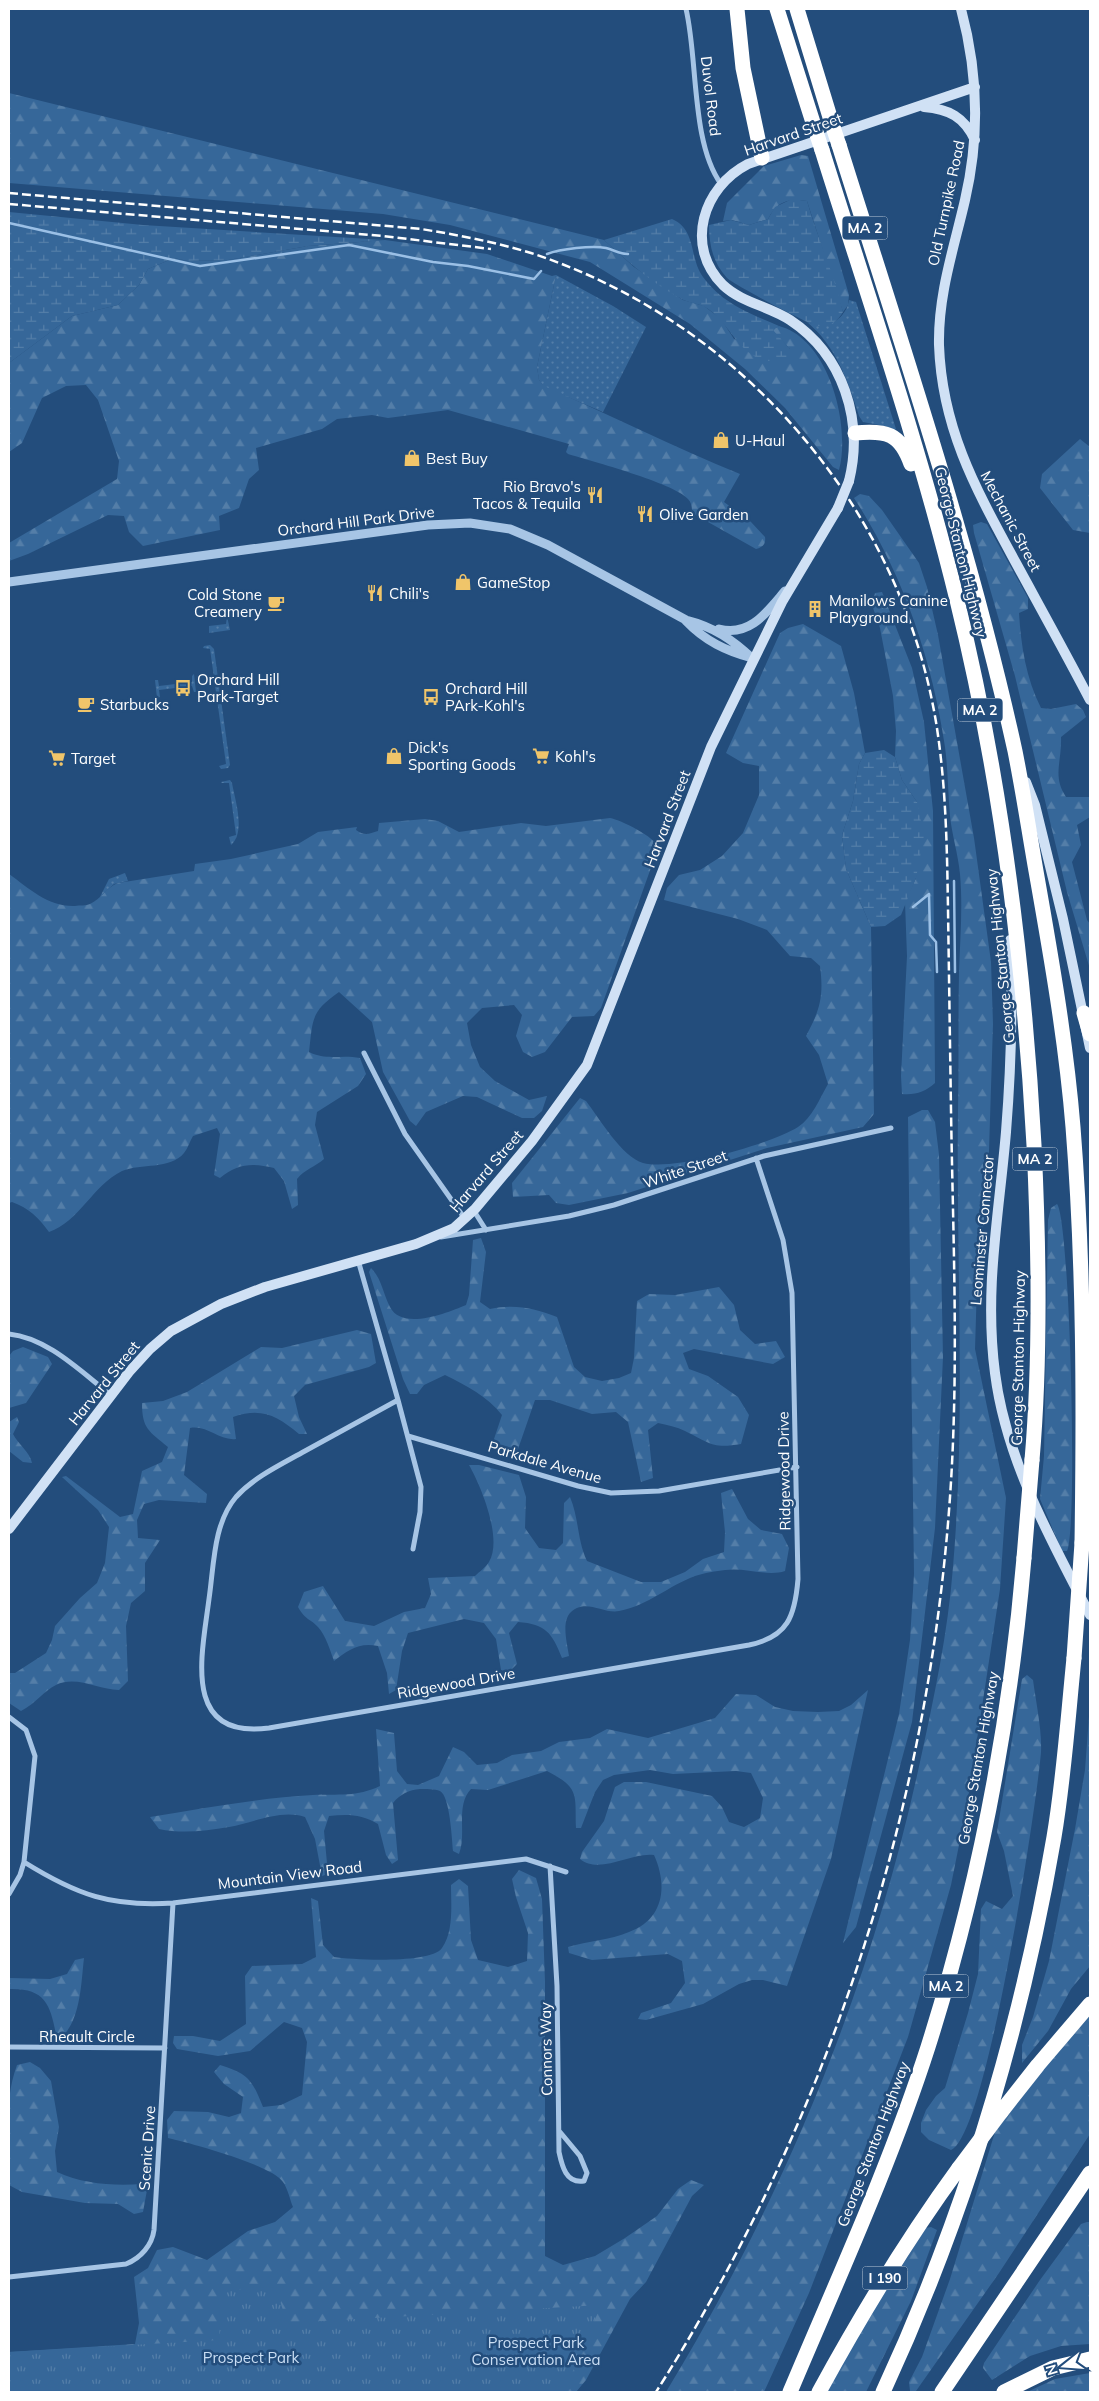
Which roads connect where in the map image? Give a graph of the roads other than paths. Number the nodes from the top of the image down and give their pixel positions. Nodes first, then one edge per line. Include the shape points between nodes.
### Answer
1 (686, 9) edge
2 (737, 9) edge
3 (777, 9) edge
4 (797, 9) edge
5 (961, 9) edge
6 (975, 87) junction
7 (918, 107) junction
8 (975, 141) junction
9 (762, 158) junction
10 (721, 184) junction
11 (939, 344) joint
12 (855, 434) junction
13 (948, 563) junction
14 (796, 579) junction
15 (9, 582) edge
16 (686, 620) junction
17 (704, 624) junction
18 (753, 659) junction
19 (1090, 700) edge
20 (1016, 755) junction
21 (1007, 859) junction
22 (1084, 1013) junction
23 (1090, 1034) edge
24 (1090, 1048) edge
25 (364, 1053) dead end
26 (891, 1128) dead end
27 (756, 1158) junction
28 (474, 1211) junction
29 (465, 1220) junction
30 (486, 1230) junction
31 (431, 1239) junction
32 (358, 1259) junction
33 (9, 1334) edge
34 (111, 1396) junction
35 (398, 1400) junction
36 (408, 1436) junction
37 (797, 1467) junction
38 (9, 1529) edge
39 (413, 1549) dead end
40 (1090, 1615) edge
41 (9, 1717) edge
42 (24, 1862) junction
43 (550, 1866) junction
44 (566, 1872) dead end
45 (9, 1894) edge
46 (173, 1903) junction
47 (1090, 2004) edge
48 (9, 2047) edge
49 (165, 2048) junction
50 (560, 2132) junction
51 (1090, 2173) edge
52 (9, 2277) edge
53 (1090, 2359) edge
54 (790, 2392) edge
55 (818, 2392) edge
56 (883, 2392) edge
57 (942, 2392) edge
58 (1004, 2392) edge

1 - 10 street, Duvol Road via 704,140 711,166
2 - 9 highway via 743,68
3 - 13 highway, George Stanton Highway / MA 2, bridge
4 - 20 highway, George Stanton Highway / MA 2, bridge via 987,631
5 - 6 main road, Old Turnpike Road
6 - 7 main road, Harvard Street
6 - 8 main road, Old Turnpike Road
7 - 8 main road via 940,108 958,116
7 - 9 main road, Harvard Street
8 - 11 main road, Old Turnpike Road via 965,200 943,288
9 - 10 main road, Harvard Street via 735,171
10 - 12 main road, Harvard Street via 710,199 702,225 702,243 711,269 722,284 737,295 789,319 815,341 836,368 843,384
11 - 19 main road, Mechanic Street via 947,408 966,469
12 - 13 highway via 884,433 903,446
12 - 14 main road, Harvard Street, bridge via 849,480 838,508
13 - 21 highway, George Stanton Highway / MA 2
14 - 17 street via 766,613 748,626 732,631
14 - 18 main road, Harvard Street
15 - 16 street, Orchard Hill Park Drive via 428,525 470,523 510,529 542,542
16 - 17 street, Orchard Hill Park Drive
16 - 18 street, Orchard Hill Park Drive via 700,636 729,652
17 - 18 street, Orchard Hill Park Drive via 735,641
18 - 28 main road, Harvard Street via 693,789 587,1065 546,1124
20 - 22 main road via 1035,805
20 - 56 highway, George Stanton Highway / MA 2, bridge via 1053,966 1073,1125 1083,1322 1082,1543 1074,1658 1054,1835 1022,2000 1001,2076 943,2253
21 - 40 main road, Leominster Connector via 1010,1061 990,1291 995,1374 1009,1437 1024,1479
21 - 54 highway, George Stanton Highway / MA 2, bridge via 1027,1029 1036,1195 1037,1362 1024,1558 1008,1690 982,1844 949,1974 902,2120 846,2264
22 - 23 highway
22 - 24 main road
25 - 29 street via 405,1134
26 - 27 street, White Street
27 - 30 street, White Street via 614,1205 546,1222
27 - 37 street, Ridgewood Drive via 783,1240 790,1274
28 - 29 main road, Harvard Street
28 - 30 street
29 - 31 main road, Harvard Street
30 - 31 street, White Street
31 - 32 main road, Harvard Street
32 - 34 main road, Harvard Street via 265,1286 171,1331 150,1349
32 - 35 street
33 - 34 street via 46,1347
34 - 38 main road, Harvard Street
35 - 36 street
35 - 37 street, Ridgewood Drive via 267,1473 238,1496 226,1514 217,1546 202,1688 215,1714 227,1725 242,1730 269,1728 767,1640 786,1627 796,1597 799,1570
36 - 37 street, Parkdale Avenue via 611,1493 659,1492
36 - 39 street via 422,1499
41 - 42 street via 26,1730 35,1756
42 - 45 street
42 - 46 street, Mountain View Road via 54,1879 105,1900 130,1904
43 - 44 street, Mountain View Road
43 - 46 street, Mountain View Road via 526,1859
43 - 50 street, Connors Way
46 - 49 street, Scenic Drive
47 - 55 highway, I 190, bridge via 1038,2065 959,2168 895,2262
48 - 49 street, Rheault Circle
49 - 52 street, Scenic Drive via 154,2230 148,2246 126,2264
50 - 50 street, Connors Way via 562,2166 573,2181 584,2181 588,2175 583,2161
51 - 57 highway
53 - 58 highway via 1053,2368

